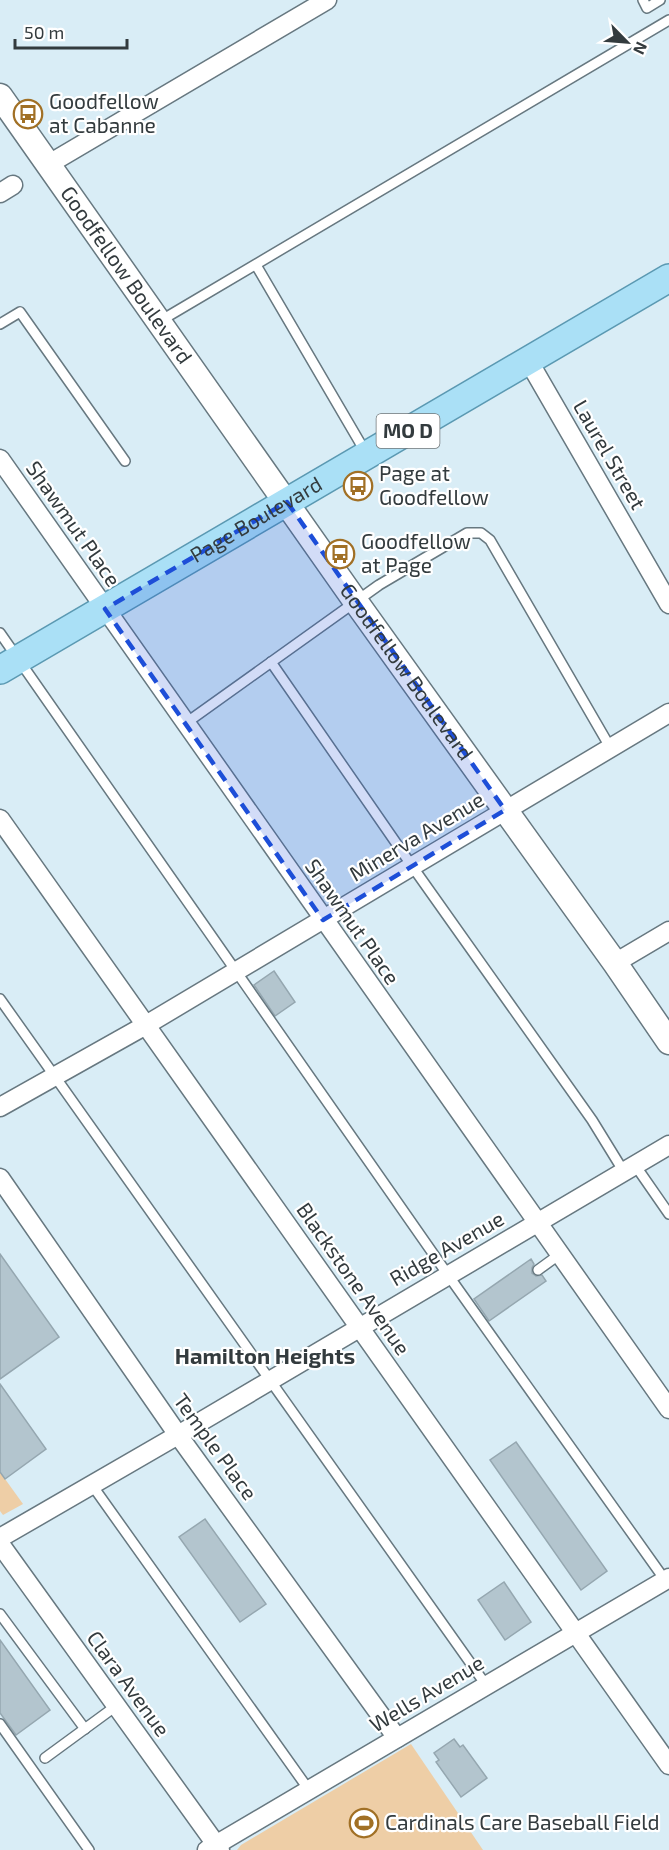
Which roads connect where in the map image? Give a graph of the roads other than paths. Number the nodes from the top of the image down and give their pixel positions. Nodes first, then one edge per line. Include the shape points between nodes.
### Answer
1 (327, 0) edge
2 (643, 0) edge
3 (660, 0) edge
4 (669, 20) edge
5 (0, 96) edge
6 (49, 164) junction
7 (255, 265) junction
8 (669, 278) edge
9 (159, 321) junction
10 (0, 324) edge
11 (528, 360) junction
12 (367, 455) junction
13 (0, 459) edge
14 (125, 461) dead end
15 (287, 502) junction
16 (356, 602) junction
17 (669, 604) edge
18 (105, 609) junction
19 (0, 633) edge
20 (271, 662) junction
21 (9, 665) edge
22 (669, 713) edge
23 (186, 723) junction
24 (610, 747) junction
25 (505, 810) junction
26 (0, 819) edge
27 (412, 866) junction
28 (323, 920) junction
29 (669, 931) edge
30 (615, 963) junction
31 (235, 972) junction
32 (0, 999) edge
33 (146, 1025) junction
34 (669, 1042) edge
35 (55, 1076) junction
36 (0, 1107) edge
37 (669, 1145) edge
38 (629, 1169) junction
39 (0, 1178) edge
40 (669, 1214) edge
41 (537, 1223) junction
42 (560, 1254) junction
43 (538, 1270) dead end
44 (448, 1275) junction
45 (359, 1327) junction
46 (271, 1379) junction
47 (669, 1409) edge
48 (178, 1435) junction
49 (92, 1485) junction
50 (0, 1538) edge
51 (0, 1544) edge
52 (667, 1579) edge
53 (0, 1614) edge
54 (575, 1632) junction
55 (486, 1685) junction
56 (116, 1706) junction
57 (0, 1724) edge
58 (85, 1729) junction
59 (397, 1738) junction
60 (45, 1758) dead end
61 (669, 1765) edge
62 (309, 1790) junction
63 (214, 1848) edge
64 (89, 1850) edge

1 - 6 street
2 - 3 lane via 648,8
4 - 7 lane
5 - 6 main road, Goodfellow Boulevard
6 - 9 main road, Goodfellow Boulevard
7 - 9 lane
7 - 12 lane
8 - 11 main road, Page Boulevard / MO D
9 - 15 main road, Goodfellow Boulevard
10 - 14 lane via 20,312
11 - 12 main road, Page Boulevard / MO D
11 - 17 street, Laurel Street
12 - 15 main road, Page Boulevard / MO D
13 - 18 street, Shawmut Place
15 - 16 main road, Goodfellow Boulevard
15 - 18 main road, Page Boulevard / MO D
16 - 20 lane
16 - 24 lane via 467,533 481,533 490,540
16 - 25 main road, Goodfellow Boulevard
18 - 21 main road, Page Boulevard / MO D
18 - 23 street, Shawmut Place
19 - 21 lane
20 - 23 lane
20 - 27 lane
21 - 31 lane
22 - 24 street, Minerva Avenue
23 - 28 street, Shawmut Place
24 - 25 street, Minerva Avenue
25 - 27 street, Minerva Avenue
25 - 30 main road, Goodfellow Boulevard
26 - 33 street, Blackstone Avenue
27 - 28 street, Minerva Avenue
27 - 38 lane
28 - 31 street, Minerva Avenue
28 - 41 street, Shawmut Place
29 - 30 street
30 - 34 main road, Goodfellow Boulevard
31 - 33 street, Minerva Avenue
31 - 44 lane
32 - 35 lane
33 - 35 street, Minerva Avenue
33 - 45 street, Blackstone Avenue
35 - 36 street, Minerva Avenue
35 - 46 lane
37 - 38 street, Ridge Avenue
38 - 40 lane
38 - 41 street, Ridge Avenue
39 - 48 street, Temple Place
41 - 42 street, Shawmut Place
41 - 44 street, Ridge Avenue
42 - 43 lane
42 - 47 street, Shawmut Place
44 - 45 street, Ridge Avenue
44 - 52 lane
45 - 46 street, Ridge Avenue
45 - 54 street, Blackstone Avenue
46 - 48 street, Ridge Avenue
46 - 55 lane
48 - 49 street, Ridge Avenue
48 - 59 street, Temple Place
49 - 50 street, Ridge Avenue
49 - 62 lane
51 - 56 street, Clara Avenue
52 - 54 street, Wells Avenue
53 - 58 lane
54 - 55 street, Wells Avenue
54 - 61 street, Blackstone Avenue
55 - 59 street, Wells Avenue
56 - 58 lane
56 - 63 street, Clara Avenue
57 - 64 lane
58 - 60 lane
59 - 62 street, Wells Avenue
62 - 63 street, Wells Avenue

